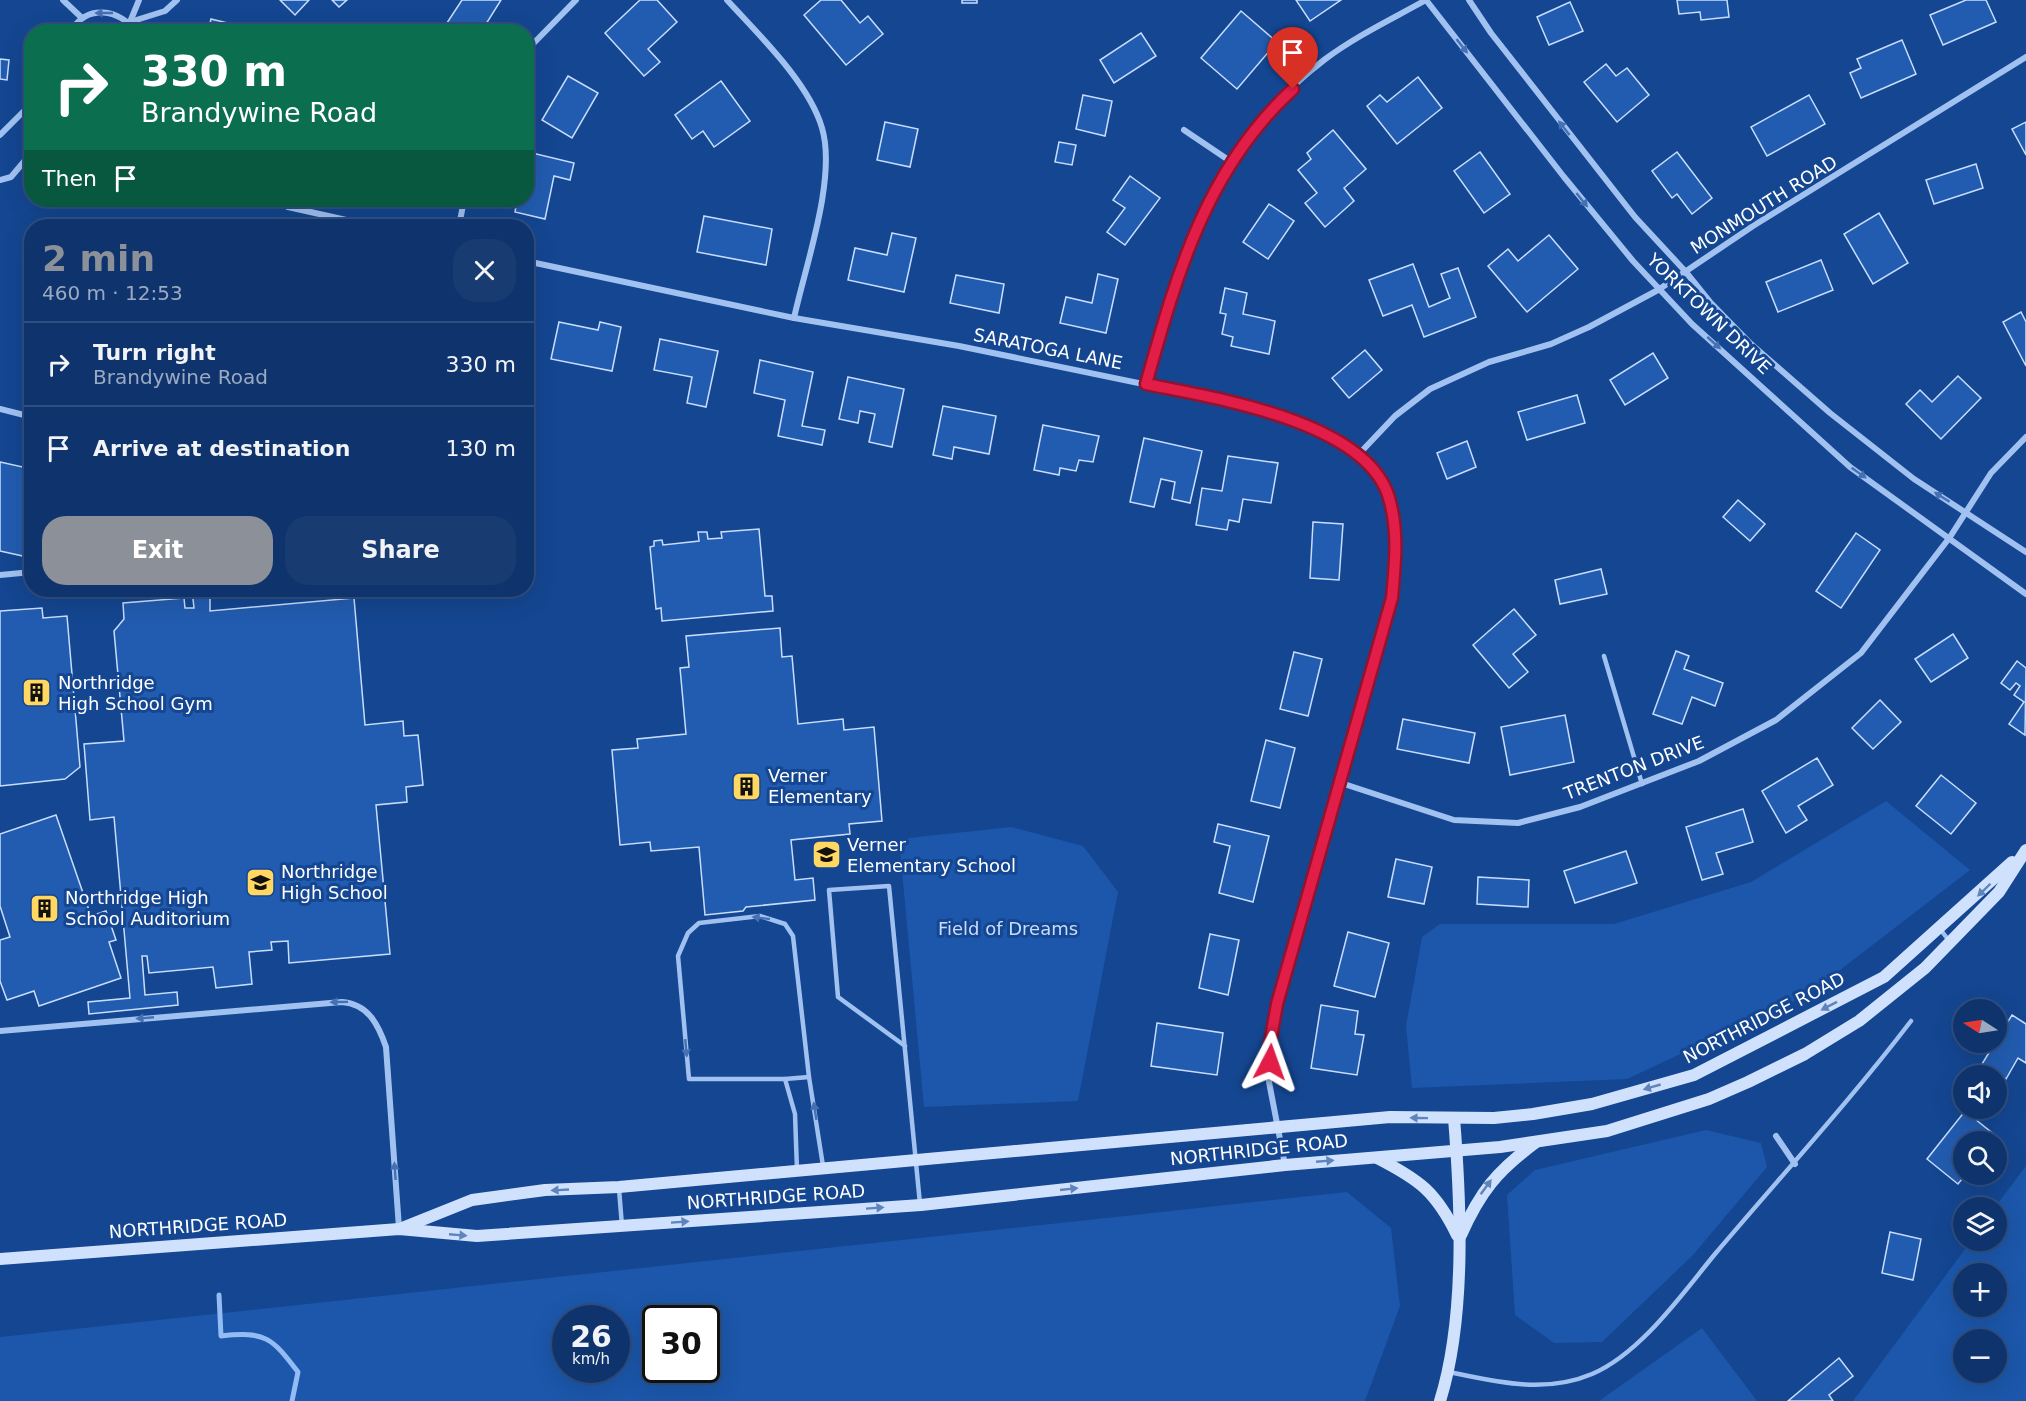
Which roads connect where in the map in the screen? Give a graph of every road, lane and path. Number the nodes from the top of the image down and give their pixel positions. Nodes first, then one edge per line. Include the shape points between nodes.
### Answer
1 (63, 0) edge
2 (139, 0) edge
3 (177, 0) edge
4 (576, 0) edge
5 (727, 0) edge
6 (1426, 0) edge
7 (1469, 0) edge
8 (82, 18) junction
9 (130, 22) junction
10 (77, 24) edge
11 (534, 43) edge
12 (2026, 57) edge
13 (24, 111) edge
14 (1184, 130) dead end
15 (0, 135) edge
16 (1230, 161) junction
17 (24, 162) edge
18 (0, 180) edge
19 (288, 207) edge
20 (342, 219) edge
21 (534, 263) edge
22 (1685, 272) junction
23 (1658, 290) junction
24 (794, 318) junction
25 (1146, 384) junction
26 (0, 409) edge
27 (24, 415) edge
28 (2026, 437) edge
29 (1359, 454) junction
30 (1967, 512) junction
31 (1950, 537) junction
32 (2026, 552) edge
33 (24, 573) edge
34 (0, 575) edge
35 (2026, 594) edge
36 (1604, 656) dead end
37 (1338, 782) junction
38 (1642, 784) junction
39 (2026, 850) edge
40 (1940, 929) junction
41 (1950, 942) junction
42 (1911, 1020) dead end
43 (0, 1031) edge
44 (905, 1046) junction
45 (809, 1077) junction
46 (785, 1079) junction
47 (1454, 1118) junction
48 (1278, 1127) junction
49 (1776, 1136) dead end
50 (1536, 1142) junction
51 (1456, 1150) junction
52 (1376, 1157) junction
53 (916, 1160) junction
54 (1795, 1164) junction
55 (1285, 1165) junction
56 (824, 1168) junction
57 (797, 1170) junction
58 (619, 1186) junction
59 (921, 1205) junction
60 (622, 1226) junction
61 (399, 1229) junction
62 (1459, 1239) junction
63 (0, 1259) edge
64 (1449, 1372) junction
65 (1440, 1401) edge

1 - 8 street
2 - 9 street
3 - 9 street via 165,11
4 - 11 street
5 - 24 street via 804,89 822,128 826,149 823,192
6 - 16 street via 1359,36 1323,61 1278,103
6 -> 23 street, YORKTOWN DRIVE
22 -> 7 street, YORKTOWN DRIVE via 1621,200
9 -> 8 street via 112,12
8 - 10 street
12 - 22 street, MONMOUTH ROAD
13 - 15 street
14 - 16 street
16 - 25 street via 1191,236
17 - 18 street via 11,177
19 - 20 street
21 - 24 street, SARATOGA LANE
22 - 23 street, MONMOUTH ROAD
30 -> 22 street, YORKTOWN DRIVE via 1914,479 1830,413 1751,344
23 - 29 street, MONMOUTH ROAD via 1551,344 1489,362 1430,389 1395,416
23 -> 31 street, YORKTOWN DRIVE via 1851,467
24 - 25 street, SARATOGA LANE
25 - 29 street, SARATOGA LANE via 1295,419
26 - 27 street
28 - 30 street, TRENTON DRIVE via 1991,473
29 - 37 street, SARATOGA LANE via 1389,496 1397,536 1392,598
30 - 31 street, TRENTON DRIVE
30 - 32 street, YORKTOWN DRIVE
31 - 35 street, YORKTOWN DRIVE
31 - 38 street, TRENTON DRIVE via 1861,653 1776,720 1699,761
33 - 34 street
36 - 38 lane
37 - 38 street, TRENTON DRIVE via 1454,820 1518,823 1580,807
37 - 48 street, SARATOGA LANE via 1277,1004 1270,1043 1269,1082
39 -> 40 main road, NORTHRIDGE ROAD
39 - 41 main road, NORTHRIDGE ROAD via 1999,892
40 - 41 lane
40 -> 47 main road, NORTHRIDGE ROAD via 1884,977 1694,1075 1593,1104 1494,1118
41 - 50 main road, NORTHRIDGE ROAD via 1925,968 1859,1020 1805,1054 1748,1082 1709,1099 1607,1131
42 - 54 lane
61 -> 43 street via 386,1047 379,1028 361,1006 342,1002
44 - 44 lane via 838,997 829,890 890,886
44 - 53 lane
45 - 46 lane
45 -> 46 lane via 793,936 785,924 760,916 699,923 688,933 678,956 689,1078
56 -> 45 lane
46 - 57 lane via 795,1114
47 -> 48 main road, NORTHRIDGE ROAD via 1390,1117
47 - 51 main road
48 - 53 main road, NORTHRIDGE ROAD
48 - 55 street, SARATOGA LANE
49 - 54 street
50 - 51 main road, NORTHRIDGE ROAD
62 -> 50 main road via 1486,1185
51 - 52 main road, NORTHRIDGE ROAD
51 - 62 main road
55 -> 52 main road, NORTHRIDGE ROAD
52 - 62 main road via 1410,1174 1442,1204
53 - 56 main road, NORTHRIDGE ROAD
53 - 59 lane
54 - 64 lane via 1644,1337 1611,1364 1593,1374 1552,1384 1508,1384
59 -> 55 main road, NORTHRIDGE ROAD
56 - 57 main road, NORTHRIDGE ROAD
57 - 58 main road, NORTHRIDGE ROAD
58 - 60 lane
58 -> 61 main road, NORTHRIDGE ROAD via 545,1190 472,1200
60 -> 59 main road, NORTHRIDGE ROAD
61 -> 60 main road, NORTHRIDGE ROAD via 477,1236
61 - 63 main road, NORTHRIDGE ROAD
62 - 64 main road
64 - 65 main road

